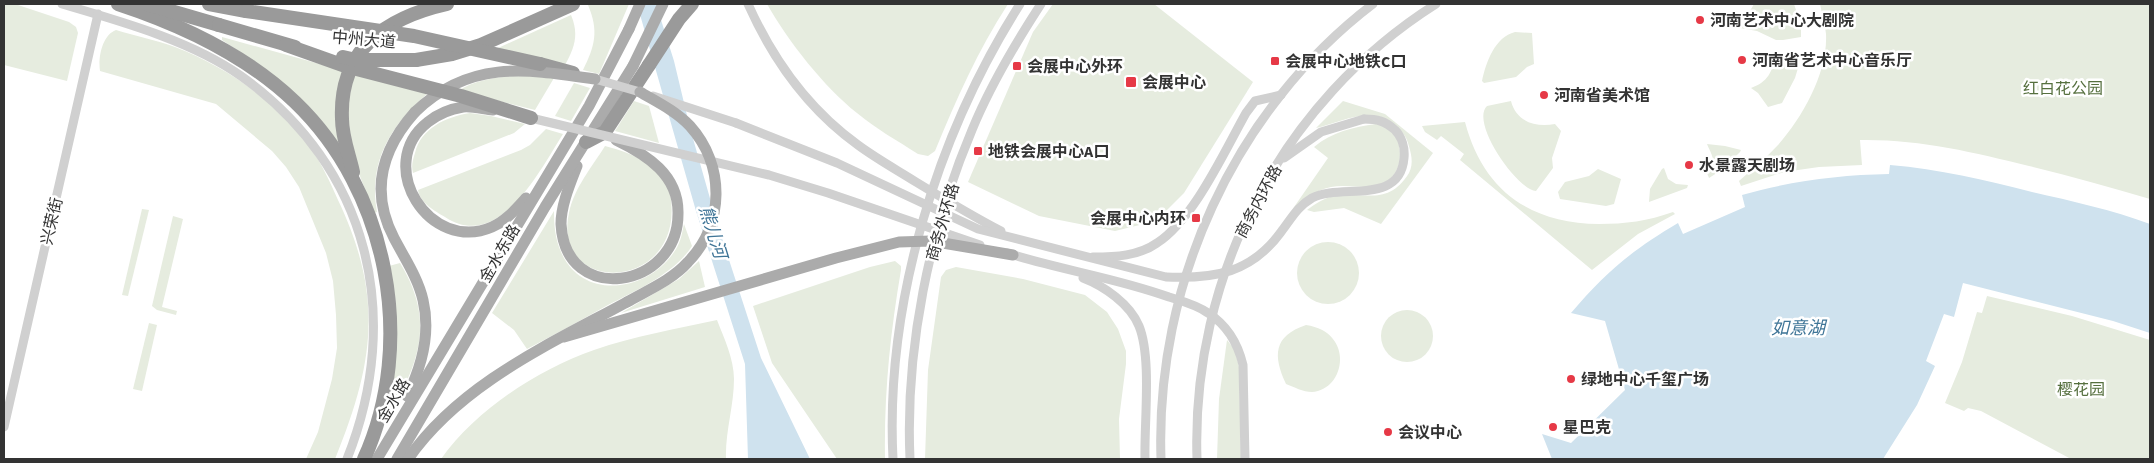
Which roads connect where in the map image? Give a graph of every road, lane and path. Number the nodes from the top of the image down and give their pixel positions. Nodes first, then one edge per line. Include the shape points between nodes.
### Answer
1 (62, 4) edge
2 (118, 4) edge
3 (147, 4) edge
4 (209, 4) edge
5 (447, 4) edge
6 (640, 4) edge
7 (662, 4) edge
8 (692, 4) edge
9 (748, 4) edge
10 (1020, 4) edge
11 (1041, 4) edge
12 (1373, 4) edge
13 (1436, 4) edge
14 (567, 7) edge
15 (98, 14) junction
16 (286, 45) junction
17 (595, 79) junction
18 (640, 92) junction
19 (1281, 95) junction
20 (531, 118) junction
21 (616, 140) junction
22 (586, 142) junction
23 (555, 160) junction
24 (1275, 166) junction
25 (356, 184) junction
26 (1017, 240) junction
27 (1013, 255) junction
28 (1086, 257) junction
29 (1050, 265) junction
30 (564, 337) junction
31 (433, 366) joint
32 (4, 427) edge
33 (380, 456) edge
34 (347, 459) edge
35 (364, 459) edge
36 (397, 459) edge
37 (408, 459) edge
38 (893, 459) edge
39 (910, 459) edge
40 (1145, 459) edge
41 (1161, 459) edge
42 (1197, 459) edge
43 (1245, 459) edge

1 - 15 street
2 - 25 highway via 199,36 274,84 308,116 336,151
3 - 16 highway, 中州大道, bridge
4 - 17 highway, bridge via 414,36
5 - 25 highway via 413,13 384,28 366,44 352,65 343,92 342,120
6 - 23 main road, 金水东路, bridge via 589,106
7 - 22 main road, 金水东路, bridge via 633,66
8 - 22 highway, bridge via 605,132
9 - 26 street, bridge via 766,43 790,79 832,124 860,147
10 - 38 street, 商务外环路 via 957,122 924,215 897,356
11 - 39 street, 商务外环路 via 972,129 941,220 920,311 910,408
12 - 19 street via 1320,52
13 - 24 street, 商务内环路 via 1390,36 1345,77 1313,113
14 - 16 highway, 中州大道, bridge via 481,45 416,60 356,60
15 - 32 street, 兴荣街
15 - 34 street via 179,44 240,76 282,110 304,133 338,184 361,239 371,280 374,329 364,408
16 - 20 highway, bridge via 345,66
17 - 18 street, bridge
17 - 33 main road, bridge via 521,70 481,75 435,95 399,130 385,163 381,195 388,226 415,275 423,300 426,329 418,373
18 - 26 street, bridge via 697,109 802,148 961,223
18 - 30 main road, bridge via 679,116 706,149 716,177 713,218 700,248 680,270
19 - 28 street, bridge via 1255,101 1189,210 1157,244 1130,254
19 - 41 street via 1227,176 1206,218 1190,262 1166,358
20 - 21 street, bridge
20 - 23 main road, bridge via 464,107 436,116 416,136 409,150 406,176 414,200 435,221 455,229 480,231 492,228 512,214
21 - 22 main road via 660,167 675,191 678,206 676,232 667,252 657,263 623,279 587,273 564,244 561,222 571,181
21 - 27 street, bridge via 768,175
22 - 36 main road, 金水东路
23 - 31 main road, 金水东路
24 - 28 street, bridge via 1322,132 1364,119 1382,120 1398,132 1405,154 1398,175 1389,184 1364,192 1321,194 1296,211 1268,248 1244,266 1219,275 1166,277
24 - 42 street, 商务内环路 via 1239,232 1211,318 1199,394
25 - 35 highway via 373,228 389,308 388,365 382,403
26 - 28 street, bridge
27 - 29 street, bridge
27 - 30 main road, bridge via 931,240 899,242
29 - 40 street, bridge via 1100,286 1127,307 1138,322 1146,367
29 - 43 street, bridge via 1148,289 1196,306 1223,324 1232,335 1243,365
30 - 37 main road via 504,370 466,399
31 - 33 main road, 金水路

